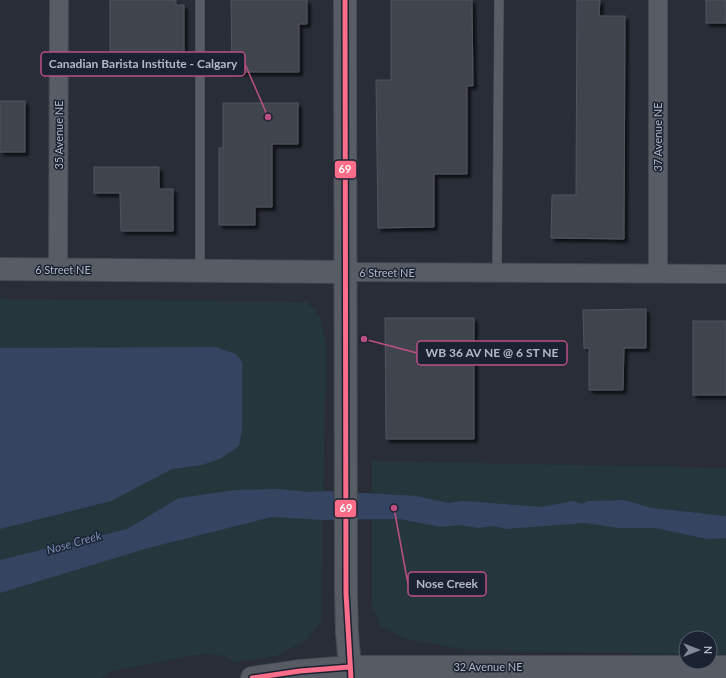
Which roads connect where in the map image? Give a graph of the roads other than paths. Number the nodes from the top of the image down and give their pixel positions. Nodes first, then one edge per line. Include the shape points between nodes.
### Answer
1 (59, 0) edge
2 (200, 0) edge
3 (345, 0) edge
4 (499, 0) edge
5 (658, 0) edge
6 (0, 269) edge
7 (58, 270) junction
8 (200, 271) junction
9 (346, 272) junction
10 (497, 273) junction
11 (658, 274) junction
12 (726, 274) edge
13 (726, 668) edge
14 (351, 672) edge
15 (252, 678) edge

1 - 7 street, 35 Avenue NE
2 - 8 lane
3 - 9 street
4 - 10 lane
5 - 11 street, 37 Avenue NE
6 - 7 street, 6 Street NE
7 - 8 street, 6 Street NE
8 - 9 street, 6 Street NE
9 - 10 street, 6 Street NE
9 - 14 street via 346,593
10 - 11 street, 6 Street NE
11 - 12 street, 6 Street NE
13 - 14 main road, 32 Avenue NE
14 - 15 main road, 32 Avenue NE via 300,671

